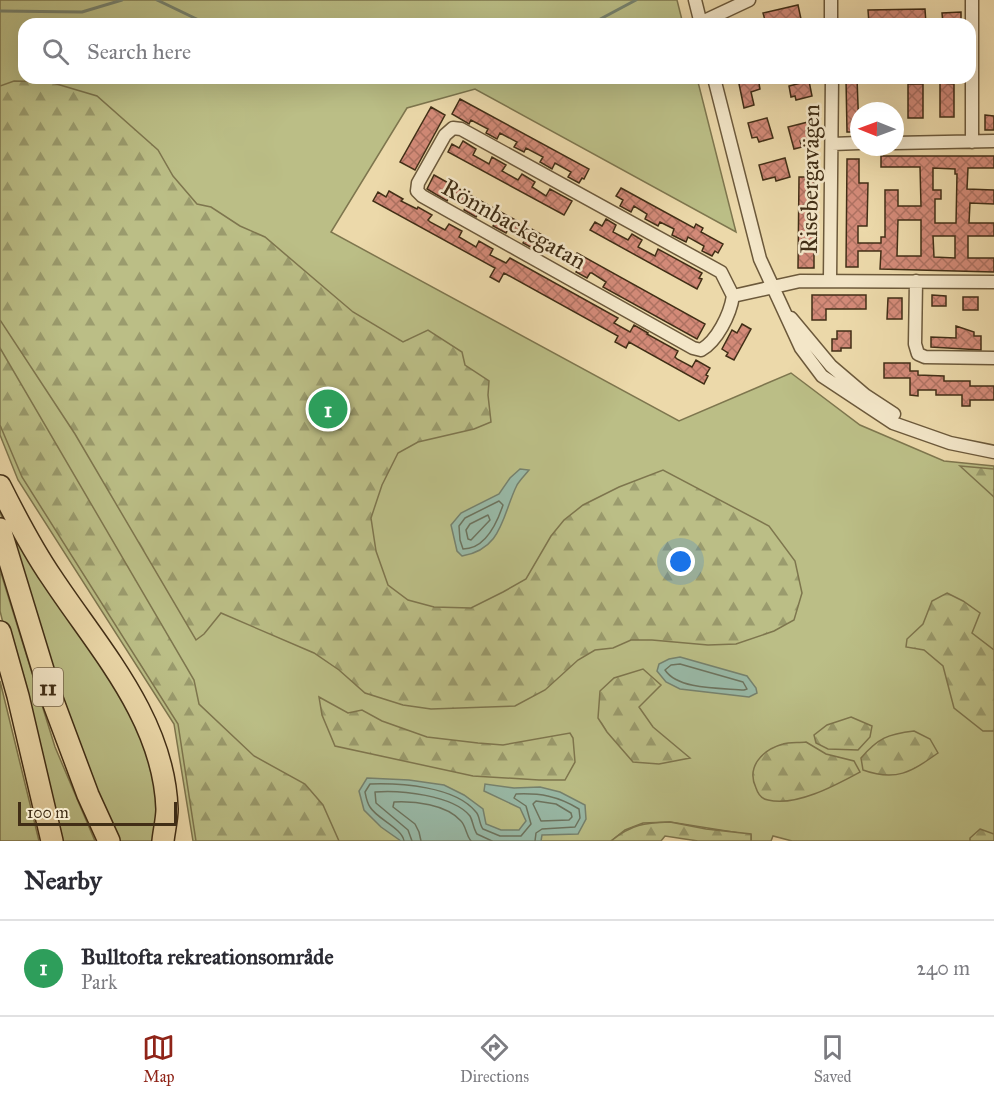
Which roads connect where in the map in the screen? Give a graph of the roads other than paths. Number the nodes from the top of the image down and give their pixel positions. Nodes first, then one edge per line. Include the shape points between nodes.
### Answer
1 (695, 0) edge
2 (749, 0) edge
3 (831, 0) edge
4 (972, 0) edge
5 (699, 18) edge
6 (712, 18) edge
7 (831, 18) edge
8 (972, 18) edge
9 (716, 84) edge
10 (831, 84) edge
11 (972, 84) edge
12 (994, 141) edge
13 (972, 142) junction
14 (850, 143) edge
15 (904, 143) edge
16 (832, 144) junction
17 (830, 280) junction
18 (916, 281) junction
19 (994, 282) edge
20 (772, 287) junction
21 (733, 296) junction
22 (994, 358) edge
23 (994, 452) edge
24 (0, 486) edge
25 (0, 530) edge
26 (0, 632) edge
27 (51, 841) edge
28 (109, 841) edge
29 (163, 841) edge

1 - 5 street
2 - 6 street
3 - 7 street
4 - 8 street
9 - 20 street via 760,259
10 - 16 street, Risebergavägen
11 - 13 street
12 - 13 street
13 - 15 street
14 - 16 street
16 - 17 street, Risebergavägen
17 - 18 street
17 - 20 street via 800,280
18 - 19 street
18 - 22 street via 918,354
20 - 21 street
20 - 23 street via 780,304 831,366 865,396 923,433
21 - 21 street, Rönnbackegatan via 721,272 461,129 453,128 445,135 418,183 417,191 422,196 693,348 701,350 710,345
24 - 29 highway via 32,547 139,708 162,773 167,810
25 - 28 highway, 11 via 54,706
26 - 27 highway, 11

